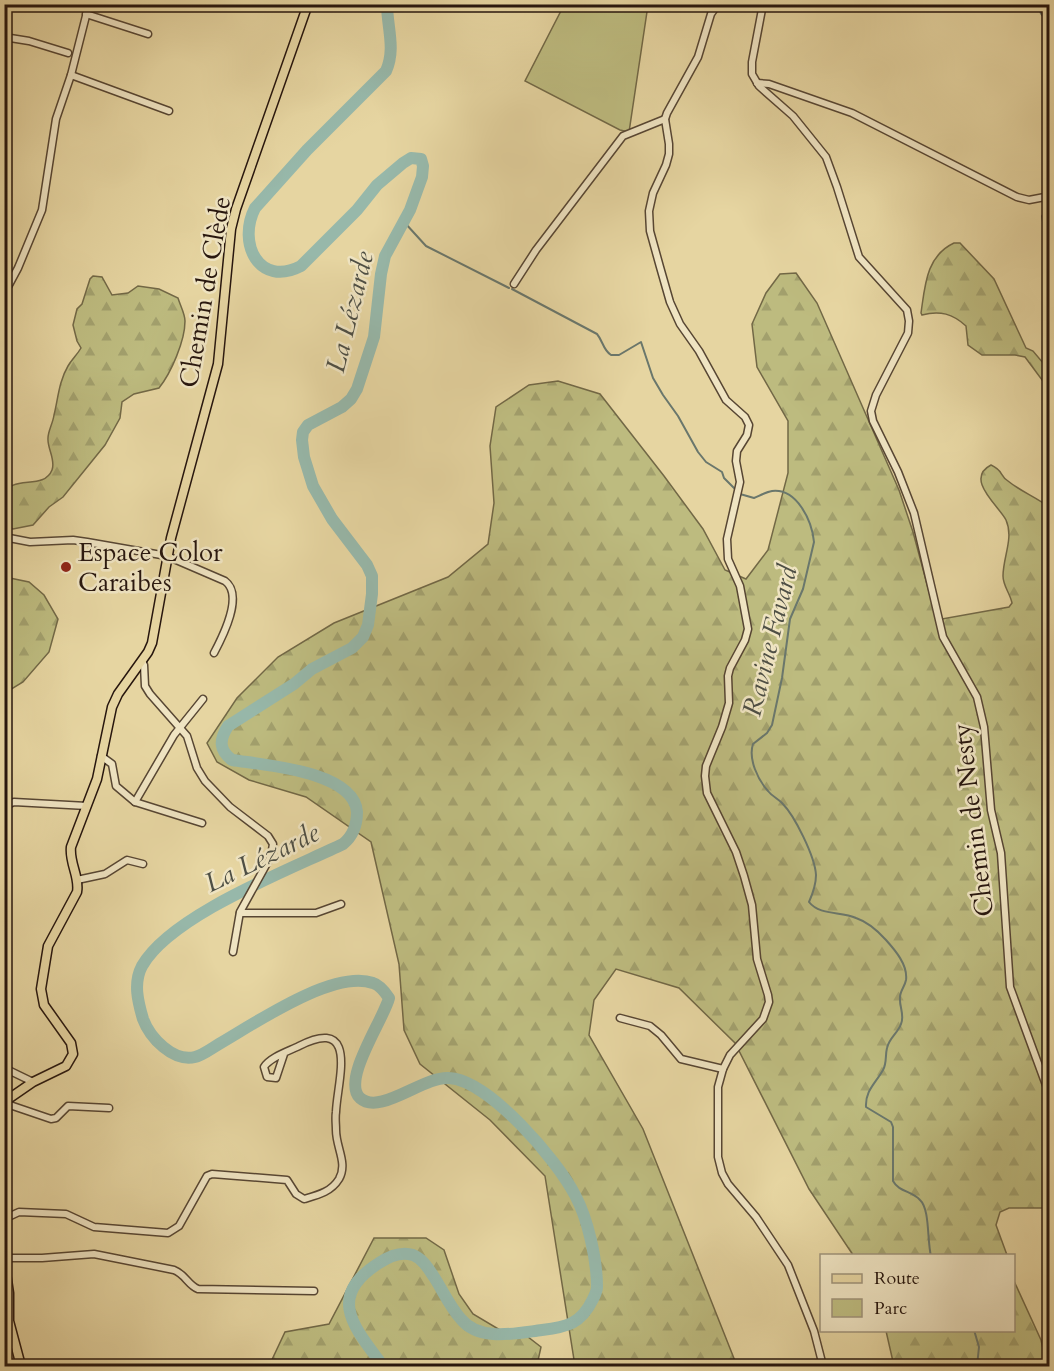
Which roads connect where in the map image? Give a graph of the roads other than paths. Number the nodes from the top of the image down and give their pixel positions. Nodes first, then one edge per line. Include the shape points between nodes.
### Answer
1 (89, 4) edge
2 (308, 4) edge
3 (718, 4) edge
4 (763, 4) edge
5 (86, 14) junction
6 (148, 34) dead end
7 (4, 37) edge
8 (68, 53) dead end
9 (71, 75) junction
10 (757, 83) junction
11 (169, 111) dead end
12 (665, 119) junction
13 (1050, 196) edge
14 (513, 284) dead end
15 (4, 294) edge
16 (4, 537) edge
17 (167, 556) junction
18 (214, 653) dead end
19 (142, 661) junction
20 (203, 699) dead end
21 (179, 727) junction
22 (101, 756) junction
23 (135, 802) junction
24 (4, 806) edge
25 (87, 806) junction
26 (202, 823) dead end
27 (143, 864) dead end
28 (77, 880) junction
29 (341, 904) dead end
30 (240, 913) junction
31 (233, 952) dead end
32 (620, 1018) dead end
33 (284, 1054) dead end
34 (4, 1068) edge
35 (723, 1069) junction
36 (33, 1082) junction
37 (1050, 1096) edge
38 (4, 1102) edge
39 (109, 1108) dead end
40 (4, 1219) edge
41 (4, 1259) edge
42 (314, 1291) dead end
43 (21, 1366) edge
44 (823, 1366) edge

1 - 5 street
2 - 17 main road, Chemin de Clède via 236,208 218,364
3 - 12 street via 711,14 698,57
4 - 10 street via 752,62
5 - 6 street
5 - 9 street
7 - 8 street
9 - 11 street
9 - 15 street via 56,119 42,210
10 - 13 street via 852,113 1017,197 1029,200
10 - 37 street, Chemin de Nesty via 793,116 826,157 859,257 907,310 908,333 871,411 914,513 943,637 976,697 984,727 991,810 1001,854 1010,987
12 - 14 street via 622,136
12 - 35 street via 669,154 653,193 650,231 680,324 726,400 749,425 735,461 740,482 727,539 728,559 740,586 748,629 730,668 729,703 705,776 707,793 736,852 747,885 757,959 769,1002 763,1019 730,1055
16 - 17 street via 30,542 73,540
17 - 18 street via 225,581 232,588 228,624
17 - 19 main road, Chemin de Clède via 152,643
19 - 21 street via 145,686
19 - 22 main road, Chemin de Clède via 118,694
20 - 21 street
21 - 23 street
21 - 30 street via 205,781 271,840 271,856
22 - 23 street via 112,764 116,786
22 - 25 main road, Chemin de Clède
23 - 26 street
24 - 25 street via 14,802
25 - 28 main road, Chemin de Clède via 70,847
27 - 28 street via 127,860 105,874
28 - 36 main road via 77,892 48,946 41,989 44,1005 71,1043 73,1054 66,1066
29 - 30 street via 316,913
30 - 31 street
32 - 35 street via 650,1026 681,1059
33 - 40 street via 322,1038 333,1041 341,1053 336,1139 344,1165 338,1180 323,1194 304,1199 287,1180 212,1174 207,1176 179,1226 168,1233 94,1227 66,1214 19,1212
34 - 36 street
35 - 44 street via 717,1087 718,1157 722,1173 788,1265
36 - 38 main road
38 - 39 street via 51,1119 68,1106
41 - 42 street via 107,1255 174,1270 198,1290
41 - 43 main road via 9,1321

